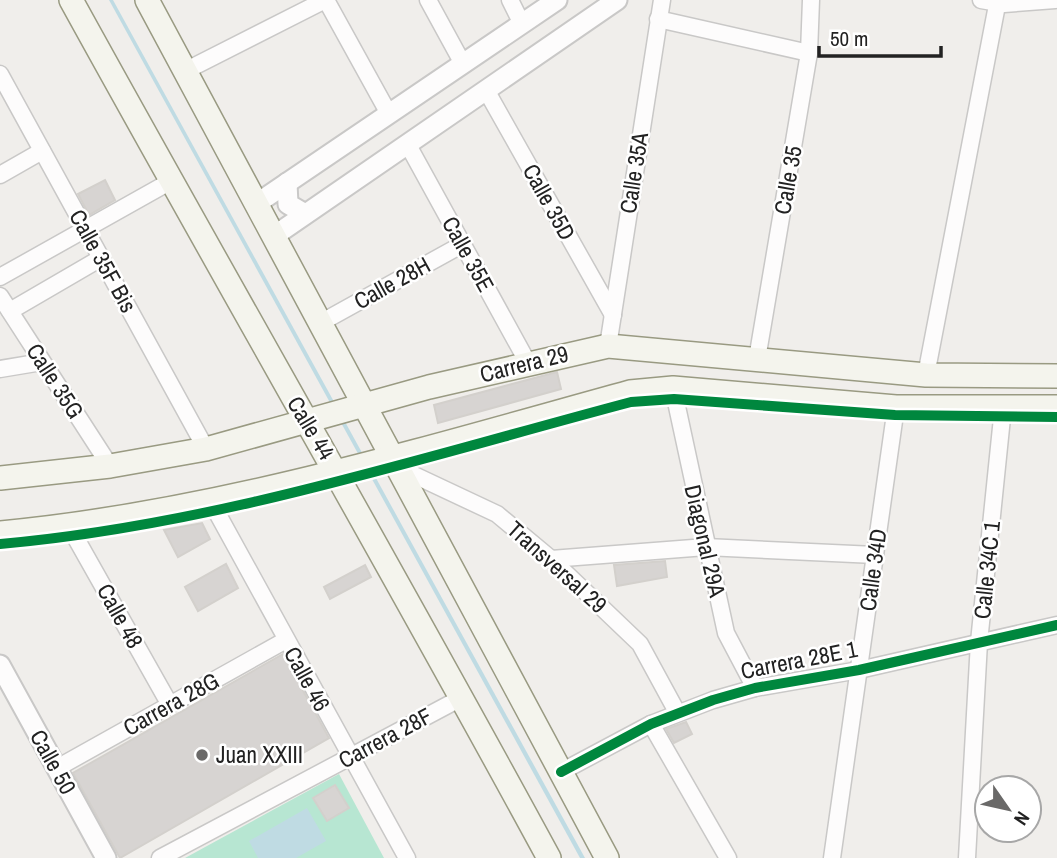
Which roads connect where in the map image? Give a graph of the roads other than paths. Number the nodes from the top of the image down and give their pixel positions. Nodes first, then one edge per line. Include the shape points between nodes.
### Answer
1 (71, 0) edge
2 (326, 0) edge
3 (428, 0) edge
4 (510, 0) edge
5 (557, 0) edge
6 (617, 0) edge
7 (662, 0) edge
8 (811, 0) edge
9 (1055, 0) edge
10 (149, 1) edge
11 (992, 1) edge
12 (658, 19) junction
13 (522, 24) junction
14 (809, 53) junction
15 (463, 64) junction
16 (185, 71) junction
17 (1, 76) edge
18 (486, 90) junction
19 (388, 114) junction
20 (408, 145) junction
21 (42, 151) junction
22 (0, 175) edge
23 (171, 181) junction
24 (287, 184) junction
25 (256, 204) junction
26 (305, 214) junction
27 (85, 229) junction
28 (274, 236) junction
29 (463, 244) junction
30 (101, 258) junction
31 (0, 277) edge
32 (4, 305) edge
33 (612, 314) junction
34 (322, 322) junction
35 (608, 346) junction
36 (757, 359) junction
37 (42, 362) junction
38 (528, 363) junction
39 (0, 369) edge
40 (926, 375) junction
41 (1057, 376) edge
42 (673, 388) junction
43 (363, 405) junction
44 (896, 407) junction
45 (1057, 407) edge
46 (1003, 408) junction
47 (311, 420) junction
48 (206, 449) junction
49 (391, 461) junction
50 (110, 466) junction
51 (340, 470) junction
52 (0, 478) edge
53 (209, 500) junction
54 (69, 526) junction
55 (0, 533) edge
56 (706, 547) junction
57 (875, 555) junction
58 (551, 559) junction
59 (1057, 625) edge
60 (286, 640) junction
61 (979, 642) junction
62 (0, 665) edge
63 (859, 670) junction
64 (755, 688) junction
65 (461, 698) junction
66 (170, 705) junction
67 (677, 712) junction
68 (651, 724) junction
69 (350, 757) junction
70 (57, 768) junction
71 (561, 772) junction
72 (106, 858) edge
73 (160, 858) edge
74 (407, 858) edge
75 (550, 858) edge
76 (607, 858) edge
77 (728, 858) edge
78 (832, 858) edge
79 (967, 858) edge

1 - 23 main road, Calle 44
2 - 16 street
2 - 19 street
3 - 15 street
4 - 13 street
5 - 13 street
6 - 18 street
7 - 12 street, Calle 35A
8 - 14 street, Calle 35
9 - 11 street
10 - 16 main road
11 - 40 street
12 - 14 street
12 - 33 street, Calle 35A
13 - 15 street
14 - 36 street, Calle 35
15 - 19 street
16 - 25 main road
17 - 21 street, Calle 35F Bis
18 - 20 street
18 - 33 street, Calle 35D
19 - 24 street
20 - 26 street
20 - 29 street, Calle 35E
21 - 22 street
21 - 27 street, Calle 35F Bis
23 - 27 street
23 - 47 main road, Calle 44
24 - 25 street
24 - 26 street via 288,204
25 - 28 main road
26 - 28 street
27 - 30 street, Calle 35F Bis
27 - 31 street
28 - 34 main road
29 - 34 street, Calle 28H
29 - 38 street, Calle 35E
30 - 32 street
30 - 48 street, Calle 35F Bis
32 - 37 street, Calle 35G
33 - 35 street, Calle 35A
34 - 43 main road
35 - 36 main road, Carrera 29
35 - 38 main road, Carrera 29
36 - 40 main road, Carrera 29
37 - 39 street
37 - 50 street, Calle 35G
38 - 43 main road, Carrera 29
40 - 41 main road, Carrera 29
42 - 44 main road
42 - 49 main road via 630,392
42 - 56 street, Diagonal 29A
43 - 47 main road, Carrera 29
43 - 49 main road
44 - 46 main road
44 - 57 street, Calle 34D
45 - 46 main road
46 - 61 street, Calle 34C 1
47 - 48 main road, Carrera 29
47 - 51 main road, Calle 44
48 - 50 main road, Carrera 29
49 - 51 main road
49 - 58 street, Transversal 29 via 497,514
49 - 71 main road
50 - 52 main road, Carrera 29
51 - 53 main road
51 - 65 main road, Calle 44
53 - 54 main road
53 - 60 street, Calle 46
54 - 55 main road
54 - 66 street, Calle 48
56 - 57 street
56 - 58 street
56 - 64 street, Diagonal 29A via 726,633
57 - 63 street, Calle 34D
58 - 67 street, Transversal 29 via 640,644
59 - 61 street, Carrera 28E 1
60 - 66 street, Carrera 28G
60 - 69 street, Calle 46
61 - 63 street, Carrera 28E 1
61 - 79 street, Calle 34C 1
62 - 70 street, Calle 50
63 - 64 street, Carrera 28E 1
63 - 78 street, Calle 34D
64 - 67 street, Carrera 28E 1
65 - 69 street, Carrera 28F
65 - 75 main road, Calle 44
66 - 70 street, Carrera 28G
67 - 68 street, Carrera 28E 1
68 - 71 street, Carrera 28E 1
68 - 77 street
69 - 73 street, Carrera 28F
69 - 74 street, Calle 46
70 - 72 street, Calle 50
71 - 76 main road

